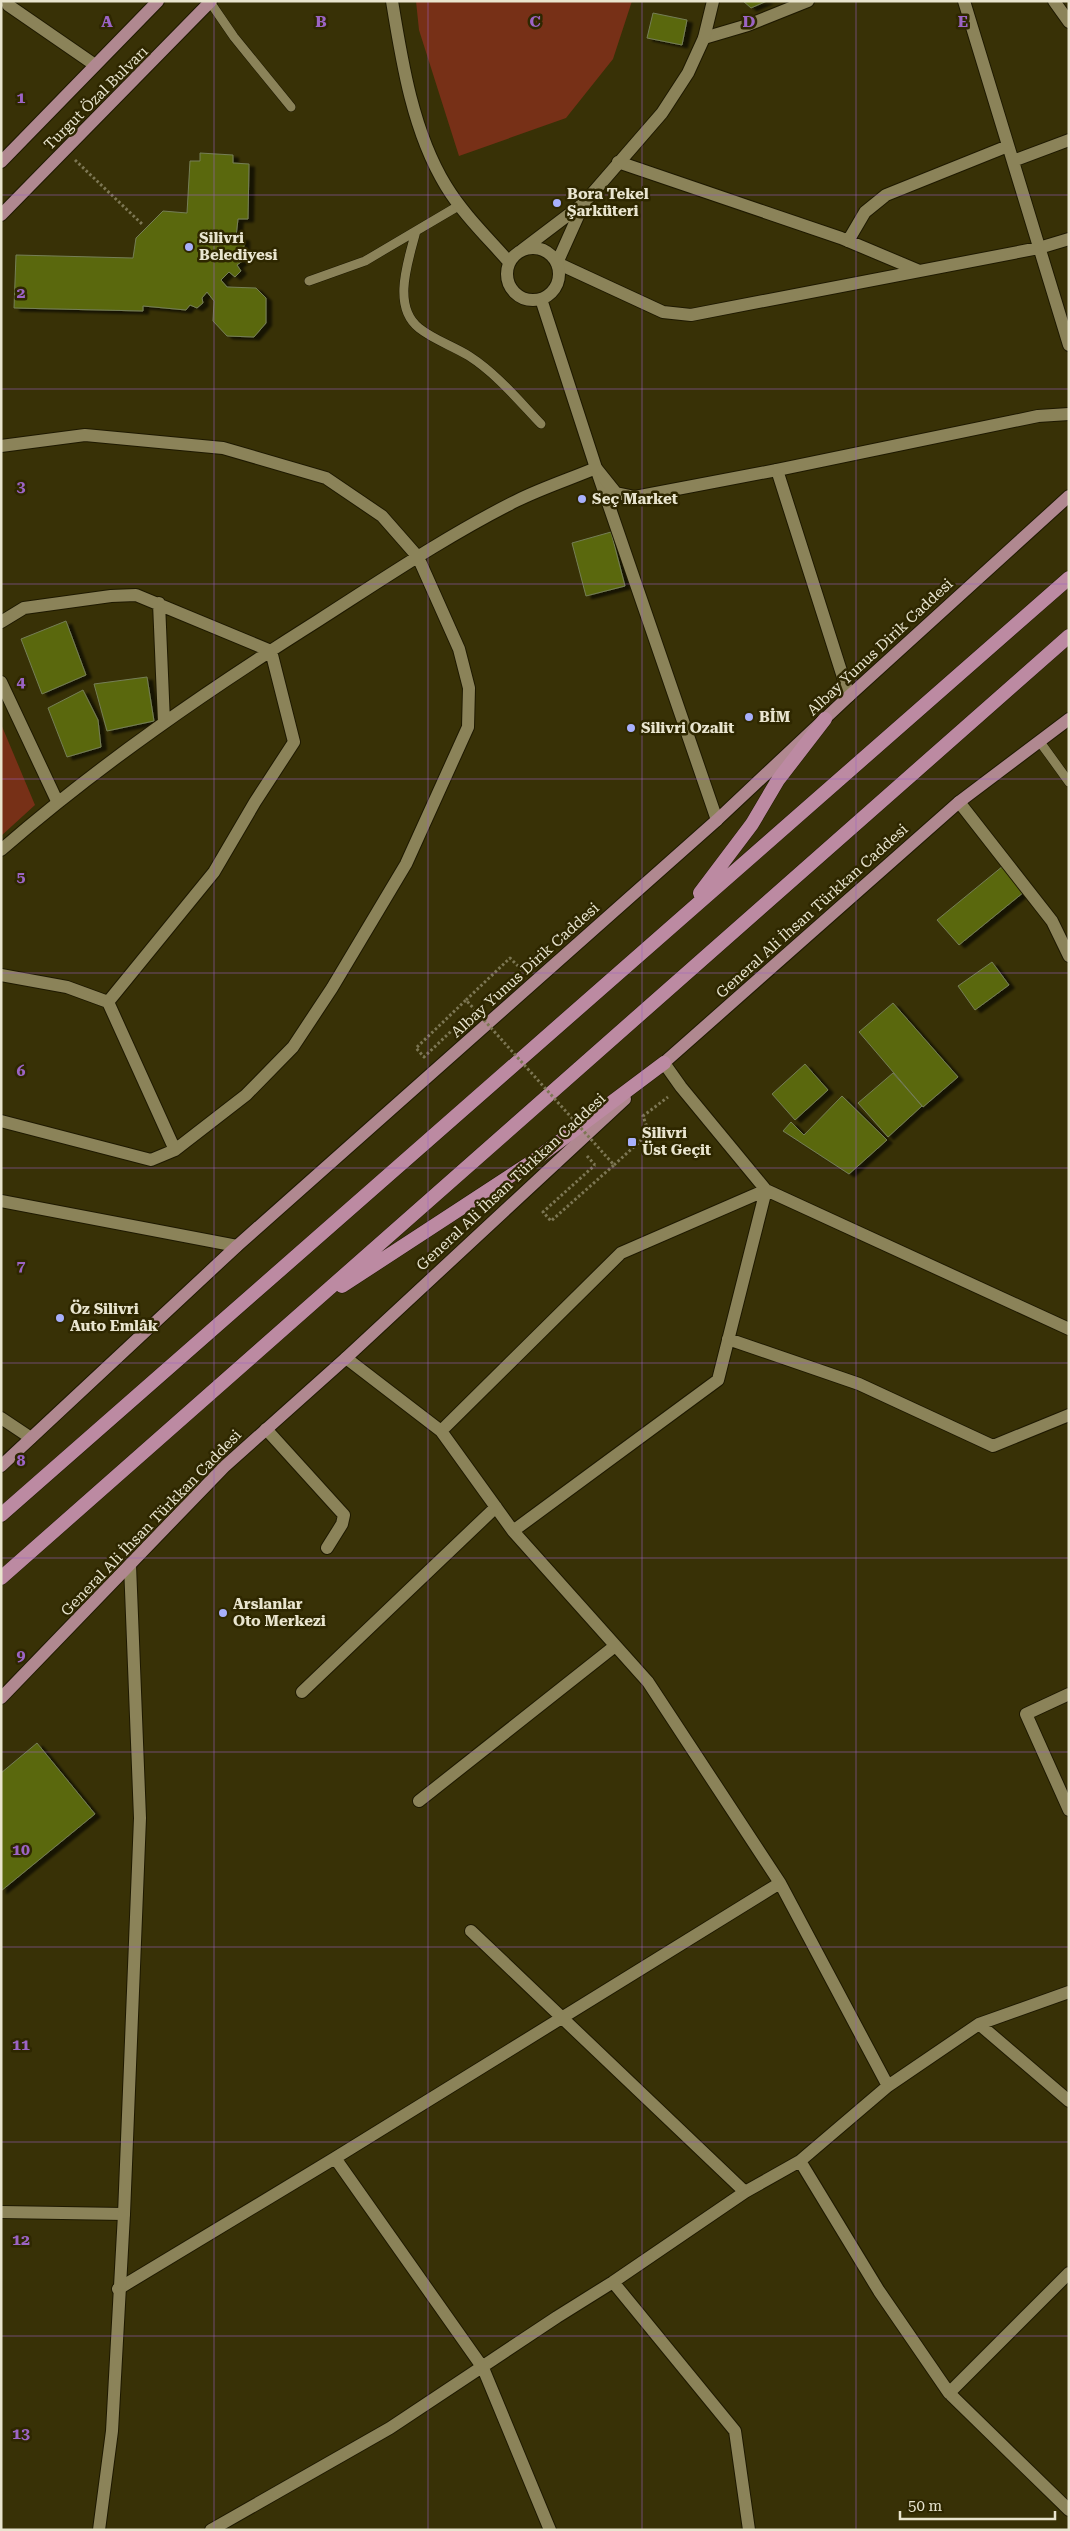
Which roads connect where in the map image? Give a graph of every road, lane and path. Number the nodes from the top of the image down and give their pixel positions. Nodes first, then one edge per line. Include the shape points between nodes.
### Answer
1 (158, 1) edge
2 (392, 1) edge
3 (712, 1) edge
4 (808, 1) edge
5 (964, 1) edge
6 (1054, 1) edge
7 (211, 2) edge
8 (8, 5) dead end
9 (1069, 22) edge
10 (704, 38) junction
11 (95, 66) junction
12 (291, 106) dead end
13 (1069, 140) edge
14 (1008, 146) junction
15 (66, 151) junction
16 (1013, 161) junction
17 (1, 162) edge
18 (618, 162) junction
19 (584, 202) junction
20 (460, 205) junction
21 (1, 215) edge
22 (142, 224) dead end
23 (416, 231) junction
24 (1069, 239) edge
25 (848, 241) junction
26 (1039, 248) junction
27 (522, 250) junction
28 (509, 262) junction
29 (557, 264) junction
30 (917, 270) junction
31 (309, 281) dead end
32 (541, 299) junction
33 (1069, 345) edge
34 (1069, 414) edge
35 (541, 424) dead end
36 (1, 446) edge
37 (596, 468) junction
38 (777, 470) junction
39 (1069, 496) edge
40 (418, 557) junction
41 (1069, 578) edge
42 (159, 603) junction
43 (1, 622) edge
44 (1069, 636) edge
45 (271, 650) junction
46 (1, 682) edge
47 (849, 696) junction
48 (825, 719) junction
49 (1069, 719) edge
50 (164, 722) junction
51 (1040, 742) junction
52 (1069, 782) edge
53 (57, 801) junction
54 (959, 802) junction
55 (717, 820) junction
56 (1, 850) edge
57 (682, 916) junction
58 (1069, 956) edge
59 (510, 958) dead end
60 (1, 975) edge
61 (466, 1000) junction
62 (108, 1002) junction
63 (465, 1018) dead end
64 (664, 1063) junction
65 (681, 1087) junction
66 (1, 1120) edge
67 (175, 1150) junction
68 (595, 1165) dead end
69 (614, 1166) junction
70 (766, 1190) junction
71 (1, 1201) edge
72 (237, 1246) junction
73 (307, 1308) junction
74 (1069, 1329) edge
75 (728, 1339) junction
76 (346, 1358) junction
77 (1069, 1414) edge
78 (1, 1418) edge
79 (266, 1429) junction
80 (441, 1431) junction
81 (31, 1438) junction
82 (1, 1466) edge
83 (496, 1508) junction
84 (1, 1515) edge
85 (513, 1531) junction
86 (327, 1548) dead end
87 (130, 1565) junction
88 (1, 1578) edge
89 (615, 1646) junction
90 (302, 1692) dead end
91 (1069, 1694) edge
92 (1, 1698) edge
93 (419, 1801) dead end
94 (1069, 1810) edge
95 (780, 1883) junction
96 (471, 1930) dead end
97 (1069, 1992) edge
98 (562, 2018) junction
99 (979, 2024) junction
100 (888, 2086) junction
101 (1069, 2101) edge
102 (335, 2158) junction
103 (800, 2161) junction
104 (745, 2192) junction
105 (1, 2212) edge
106 (124, 2214) junction
107 (1069, 2273) edge
108 (613, 2282) junction
109 (118, 2289) junction
110 (483, 2368) junction
111 (949, 2393) junction
112 (1069, 2510) edge
113 (99, 2530) edge
114 (211, 2530) edge
115 (550, 2530) edge
116 (749, 2530) edge

1 - 11 main road, Turgut Özal Bulvarı
2 - 20 street via 422,136 446,186
3 - 10 street
4 - 10 street via 748,25
5 - 14 street
6 - 9 street
7 - 12 lane via 234,37
7 - 15 main road, Turgut Özal Bulvarı
8 - 11 street
10 - 18 street via 688,73 662,113
11 - 17 main road, Turgut Özal Bulvarı
13 - 16 street
14 - 16 street
14 - 25 street via 886,195 865,212
15 - 21 main road, Turgut Özal Bulvarı
15 - 22 path
16 - 26 street
18 - 19 street
18 - 25 street
19 - 27 street
19 - 29 street
20 - 23 lane
20 - 28 street
23 - 31 lane via 365,261
23 - 35 lane via 402,284 408,311 418,328 470,356 499,380
24 - 26 street
25 - 30 street
26 - 30 street
26 - 33 street
27 - 28 street
27 - 29 street via 546,251
28 - 32 street via 507,279 516,294
29 - 30 street via 663,312 691,315
29 - 32 street via 559,272 555,288
32 - 37 street
34 - 38 street via 1038,416
36 - 40 street via 85,435 223,448 326,478 382,516
37 - 38 street via 616,493 635,497
37 - 40 street via 516,501
37 - 55 street
38 - 47 street
39 - 47 main road, Albay Yunus Dirik Caddesi
40 - 45 street
40 - 67 street via 459,649 469,688 468,727 406,864 293,1048 246,1095
41 - 57 highway
42 - 43 street via 136,595 111,596 24,608
42 - 45 street
42 - 50 street
44 - 73 highway
45 - 50 street
45 - 62 street via 294,742 214,872
46 - 53 street
47 - 48 main road, Albay Yunus Dirik Caddesi
48 - 55 main road, Albay Yunus Dirik Caddesi
48 - 57 highway via 778,780 752,824
49 - 51 main road, General Ali İhsan Türkkan Caddesi
50 - 53 street
51 - 52 lane
51 - 54 main road, General Ali İhsan Türkkan Caddesi
53 - 56 street
54 - 58 street via 1052,921
54 - 64 main road, General Ali İhsan Türkkan Caddesi
55 - 72 main road, Albay Yunus Dirik Caddesi
57 - 84 highway
59 - 61 path
60 - 62 street via 67,987
61 - 63 path, bridge via 416,1048 424,1057
61 - 69 path, bridge
62 - 67 street
64 - 65 street
64 - 73 highway via 536,1159
64 - 76 main road, General Ali İhsan Türkkan Caddesi
65 - 69 path via 643,1116 649,1133
65 - 70 street
66 - 67 street via 151,1160
68 - 69 path, bridge via 543,1212 552,1221
70 - 74 street
70 - 75 street
70 - 80 street via 621,1253
71 - 72 street
72 - 81 main road, Albay Yunus Dirik Caddesi
73 - 88 highway
75 - 77 street via 859,1384 993,1446
75 - 85 street via 718,1380
76 - 79 main road, General Ali İhsan Türkkan Caddesi
76 - 80 street
78 - 81 street
79 - 86 street via 344,1515
79 - 87 main road, General Ali İhsan Türkkan Caddesi via 224,1467
80 - 83 street
81 - 82 main road, Albay Yunus Dirik Caddesi
83 - 85 street
83 - 90 street
85 - 89 street
87 - 92 main road, General Ali İhsan Türkkan Caddesi
87 - 106 street via 140,1818
89 - 93 street
89 - 95 street via 648,1682
91 - 94 street via 1026,1714
95 - 98 street
95 - 100 street
96 - 98 street
97 - 99 street
98 - 102 street
98 - 104 street
99 - 100 street
99 - 101 street
100 - 103 street
102 - 109 street
102 - 110 street
103 - 104 street
103 - 111 street via 879,2291
104 - 108 street
105 - 106 street
106 - 109 street
107 - 111 street
108 - 110 street
108 - 116 street via 735,2431
109 - 113 street via 112,2431
110 - 114 street via 390,2428
110 - 115 street
111 - 112 street

